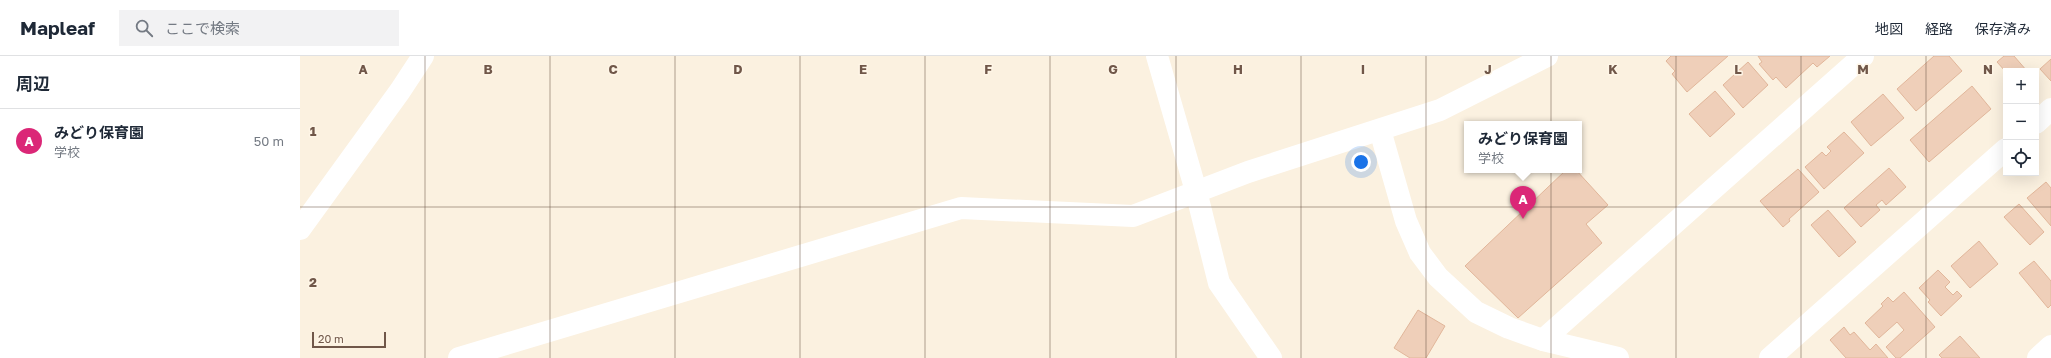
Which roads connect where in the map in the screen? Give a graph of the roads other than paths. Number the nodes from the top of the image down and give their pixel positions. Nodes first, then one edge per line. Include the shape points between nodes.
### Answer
1 (423, 56) edge
2 (1157, 56) edge
3 (1547, 56) edge
4 (1863, 56) edge
5 (2051, 109) edge
6 (2039, 119) edge
7 (1380, 130) junction
8 (2003, 152) edge
9 (1196, 191) junction
10 (300, 230) edge
11 (1543, 340) junction
12 (2051, 346) edge
13 (459, 358) edge
14 (1271, 358) edge
15 (1618, 358) edge
16 (1770, 358) edge
17 (2038, 358) edge

1 - 10 street
2 - 9 street
3 - 7 street via 1440,110
4 - 11 street
5 - 6 street
7 - 9 street
7 - 11 street via 1406,222 1420,253 1438,277 1476,312 1509,328
8 - 16 street
9 - 13 street via 1133,216 961,208
9 - 14 street via 1219,283
11 - 15 street
12 - 17 street

